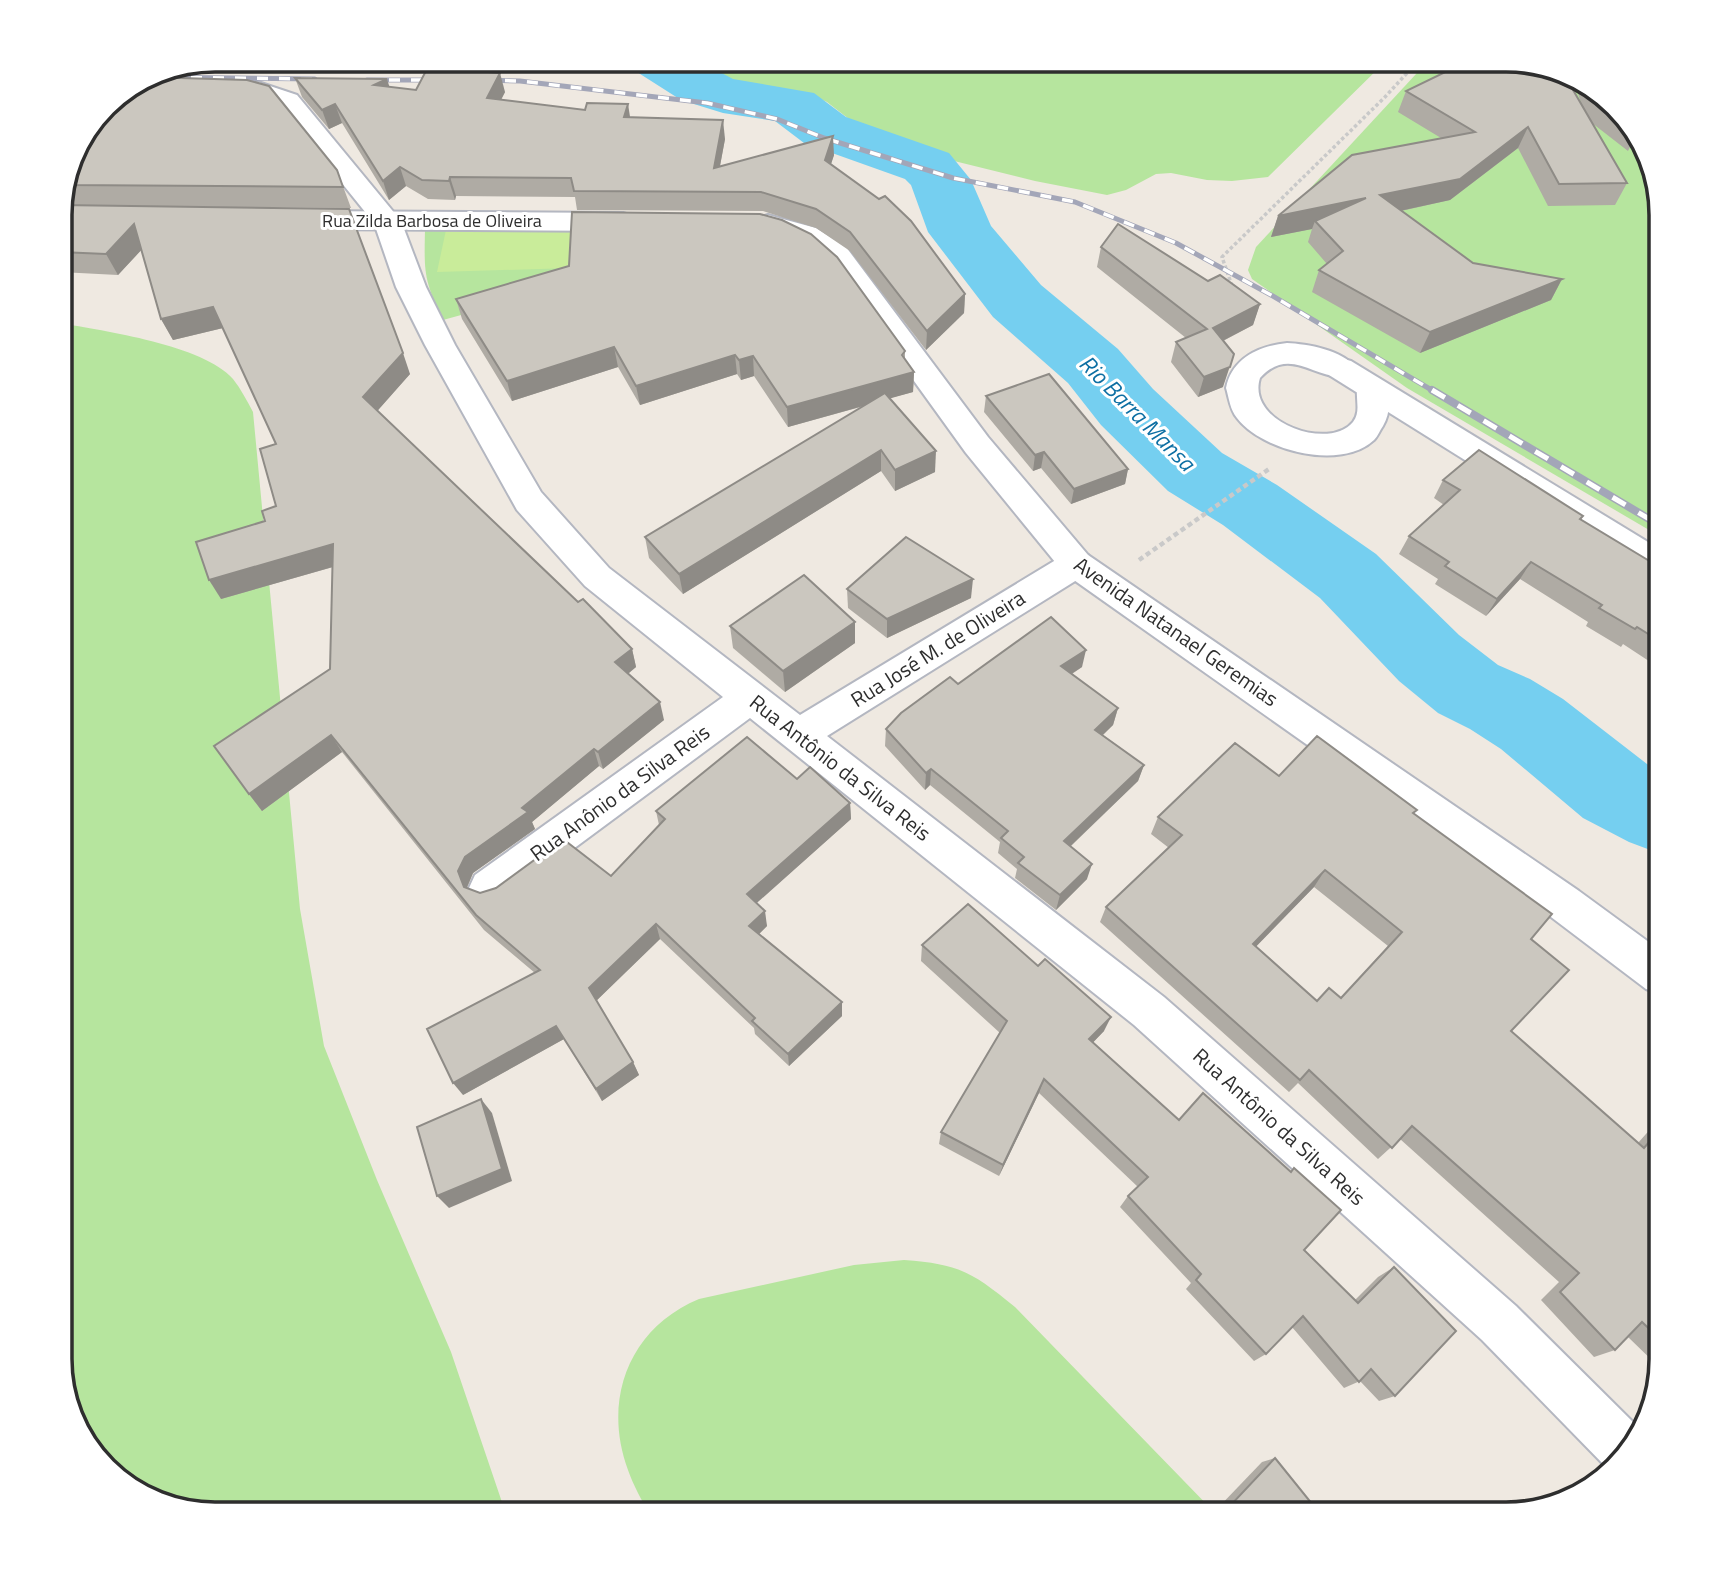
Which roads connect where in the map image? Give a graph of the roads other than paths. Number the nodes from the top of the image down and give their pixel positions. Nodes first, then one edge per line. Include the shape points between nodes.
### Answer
1 (149, 88) edge
2 (278, 220) edge
3 (387, 221) junction
4 (651, 222) edge
5 (755, 223) edge
6 (1371, 388) junction
7 (1649, 559) edge
8 (1076, 564) junction
9 (750, 698) junction
10 (800, 734) junction
11 (489, 888) edge
12 (1649, 966) edge
13 (1620, 1445) edge

1 - 3 street, Rua Antônio da Silva Reis via 258,90 288,100
2 - 3 street, Rua Zilda Barbosa de Oliveira
3 - 4 street, Rua Zilda Barbosa de Oliveira
3 - 9 street, Rua Antônio da Silva Reis via 411,287 440,345 530,501 597,577
5 - 8 street, Avenida Natanael Geremias via 789,227 836,253 977,445
6 - 6 street via 1312,355 1273,355 1250,368 1242,381 1241,396 1261,425 1280,436 1326,444 1364,432 1377,405
6 - 7 street
8 - 10 street, Rua José M. de Oliveira
8 - 12 street, Avenida Natanael Geremias
9 - 10 street, Rua Antônio da Silva Reis
9 - 11 street, Rua Anônio da Silva Reis
10 - 13 street, Rua Antônio da Silva Reis via 1149,1011 1499,1323

